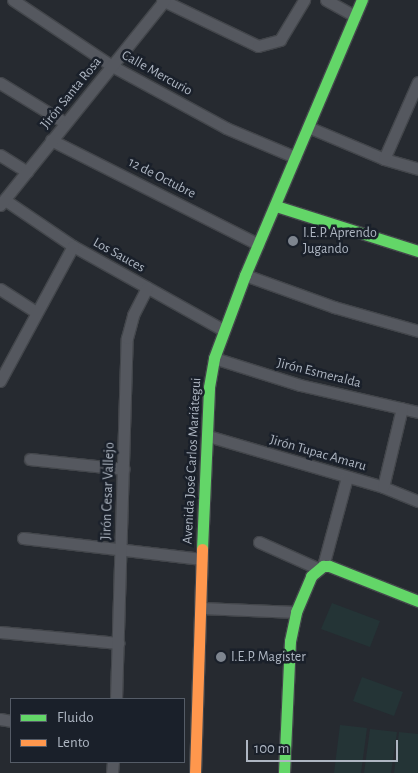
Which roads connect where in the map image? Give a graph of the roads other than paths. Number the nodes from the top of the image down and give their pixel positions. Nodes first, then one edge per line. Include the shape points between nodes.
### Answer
1 (13, 0) edge
2 (164, 0) edge
3 (304, 0) edge
4 (326, 0) edge
5 (362, 0) edge
6 (355, 16) junction
7 (112, 66) junction
8 (418, 82) edge
9 (0, 83) edge
10 (64, 122) junction
11 (308, 127) junction
12 (51, 140) junction
13 (0, 155) edge
14 (295, 157) junction
15 (384, 159) junction
16 (418, 169) edge
17 (27, 172) junction
18 (2, 203) edge
19 (276, 206) junction
20 (258, 244) junction
21 (73, 246) junction
22 (418, 251) edge
23 (245, 275) junction
24 (147, 287) junction
25 (0, 289) edge
26 (36, 312) junction
27 (223, 330) junction
28 (418, 331) edge
29 (214, 358) junction
30 (2, 373) edge
31 (402, 408) junction
32 (418, 412) edge
33 (208, 436) junction
34 (30, 460) dead end
35 (124, 469) junction
36 (347, 477) junction
37 (384, 487) junction
38 (418, 501) edge
39 (23, 538) dead end
40 (259, 542) dead end
41 (121, 551) junction
42 (202, 559) junction
43 (321, 568) junction
44 (418, 601) edge
45 (201, 608) junction
46 (296, 612) junction
47 (0, 632) edge
48 (118, 643) junction
49 (116, 698) edge
50 (195, 773) edge
51 (284, 773) edge

1 - 7 street, Calle Mercurio
2 - 3 street via 258,46 280,40
2 - 7 street, Jirón Santa Rosa
4 - 6 street
5 - 6 main road, Avenida José Carlos Mariátegui
6 - 11 main road, Avenida José Carlos Mariátegui
7 - 10 street, Jirón Santa Rosa
7 - 14 street, Calle Mercurio via 226,128
8 - 15 street
9 - 10 street
10 - 12 street, Jirón Santa Rosa
11 - 14 main road, Avenida José Carlos Mariátegui
11 - 15 street
12 - 17 street, Jirón Santa Rosa
12 - 20 street, 12 de Octubre
13 - 17 street
14 - 19 main road, Avenida José Carlos Mariátegui
15 - 16 street
17 - 18 street, Jirón Santa Rosa
18 - 21 street, Los Sauces
19 - 20 main road, Avenida José Carlos Mariátegui
19 - 22 main road
20 - 23 main road, Avenida José Carlos Mariátegui
21 - 24 street, Los Sauces
21 - 26 street
23 - 27 main road, Avenida José Carlos Mariátegui
23 - 28 street via 334,307
24 - 27 street, Los Sauces
24 - 35 street, Jirón Cesar Vallejo via 133,315 127,338
25 - 26 street
26 - 30 street
27 - 29 main road, Avenida José Carlos Mariátegui
29 - 31 street, Jirón Esmeralda via 300,385
29 - 33 main road, Avenida José Carlos Mariátegui via 209,387
31 - 32 street, Jirón Esmeralda
31 - 37 street
33 - 36 street, Jirón Tupac Amaru
33 - 42 main road, Avenida José Carlos Mariátegui
34 - 35 street
35 - 41 street, Jirón Cesar Vallejo
36 - 37 street, Jirón Tupac Amaru
36 - 43 street
37 - 38 street, Jirón Tupac Amaru
39 - 41 street
40 - 43 street
41 - 42 street
41 - 48 street, Jirón Cesar Vallejo
42 - 45 main road, Avenida José Carlos Mariátegui
43 - 44 main road
43 - 46 main road via 311,576
45 - 46 street
45 - 50 main road, Avenida José Carlos Mariátegui
46 - 51 main road via 290,641
47 - 48 street
48 - 49 street, Jirón Cesar Vallejo

